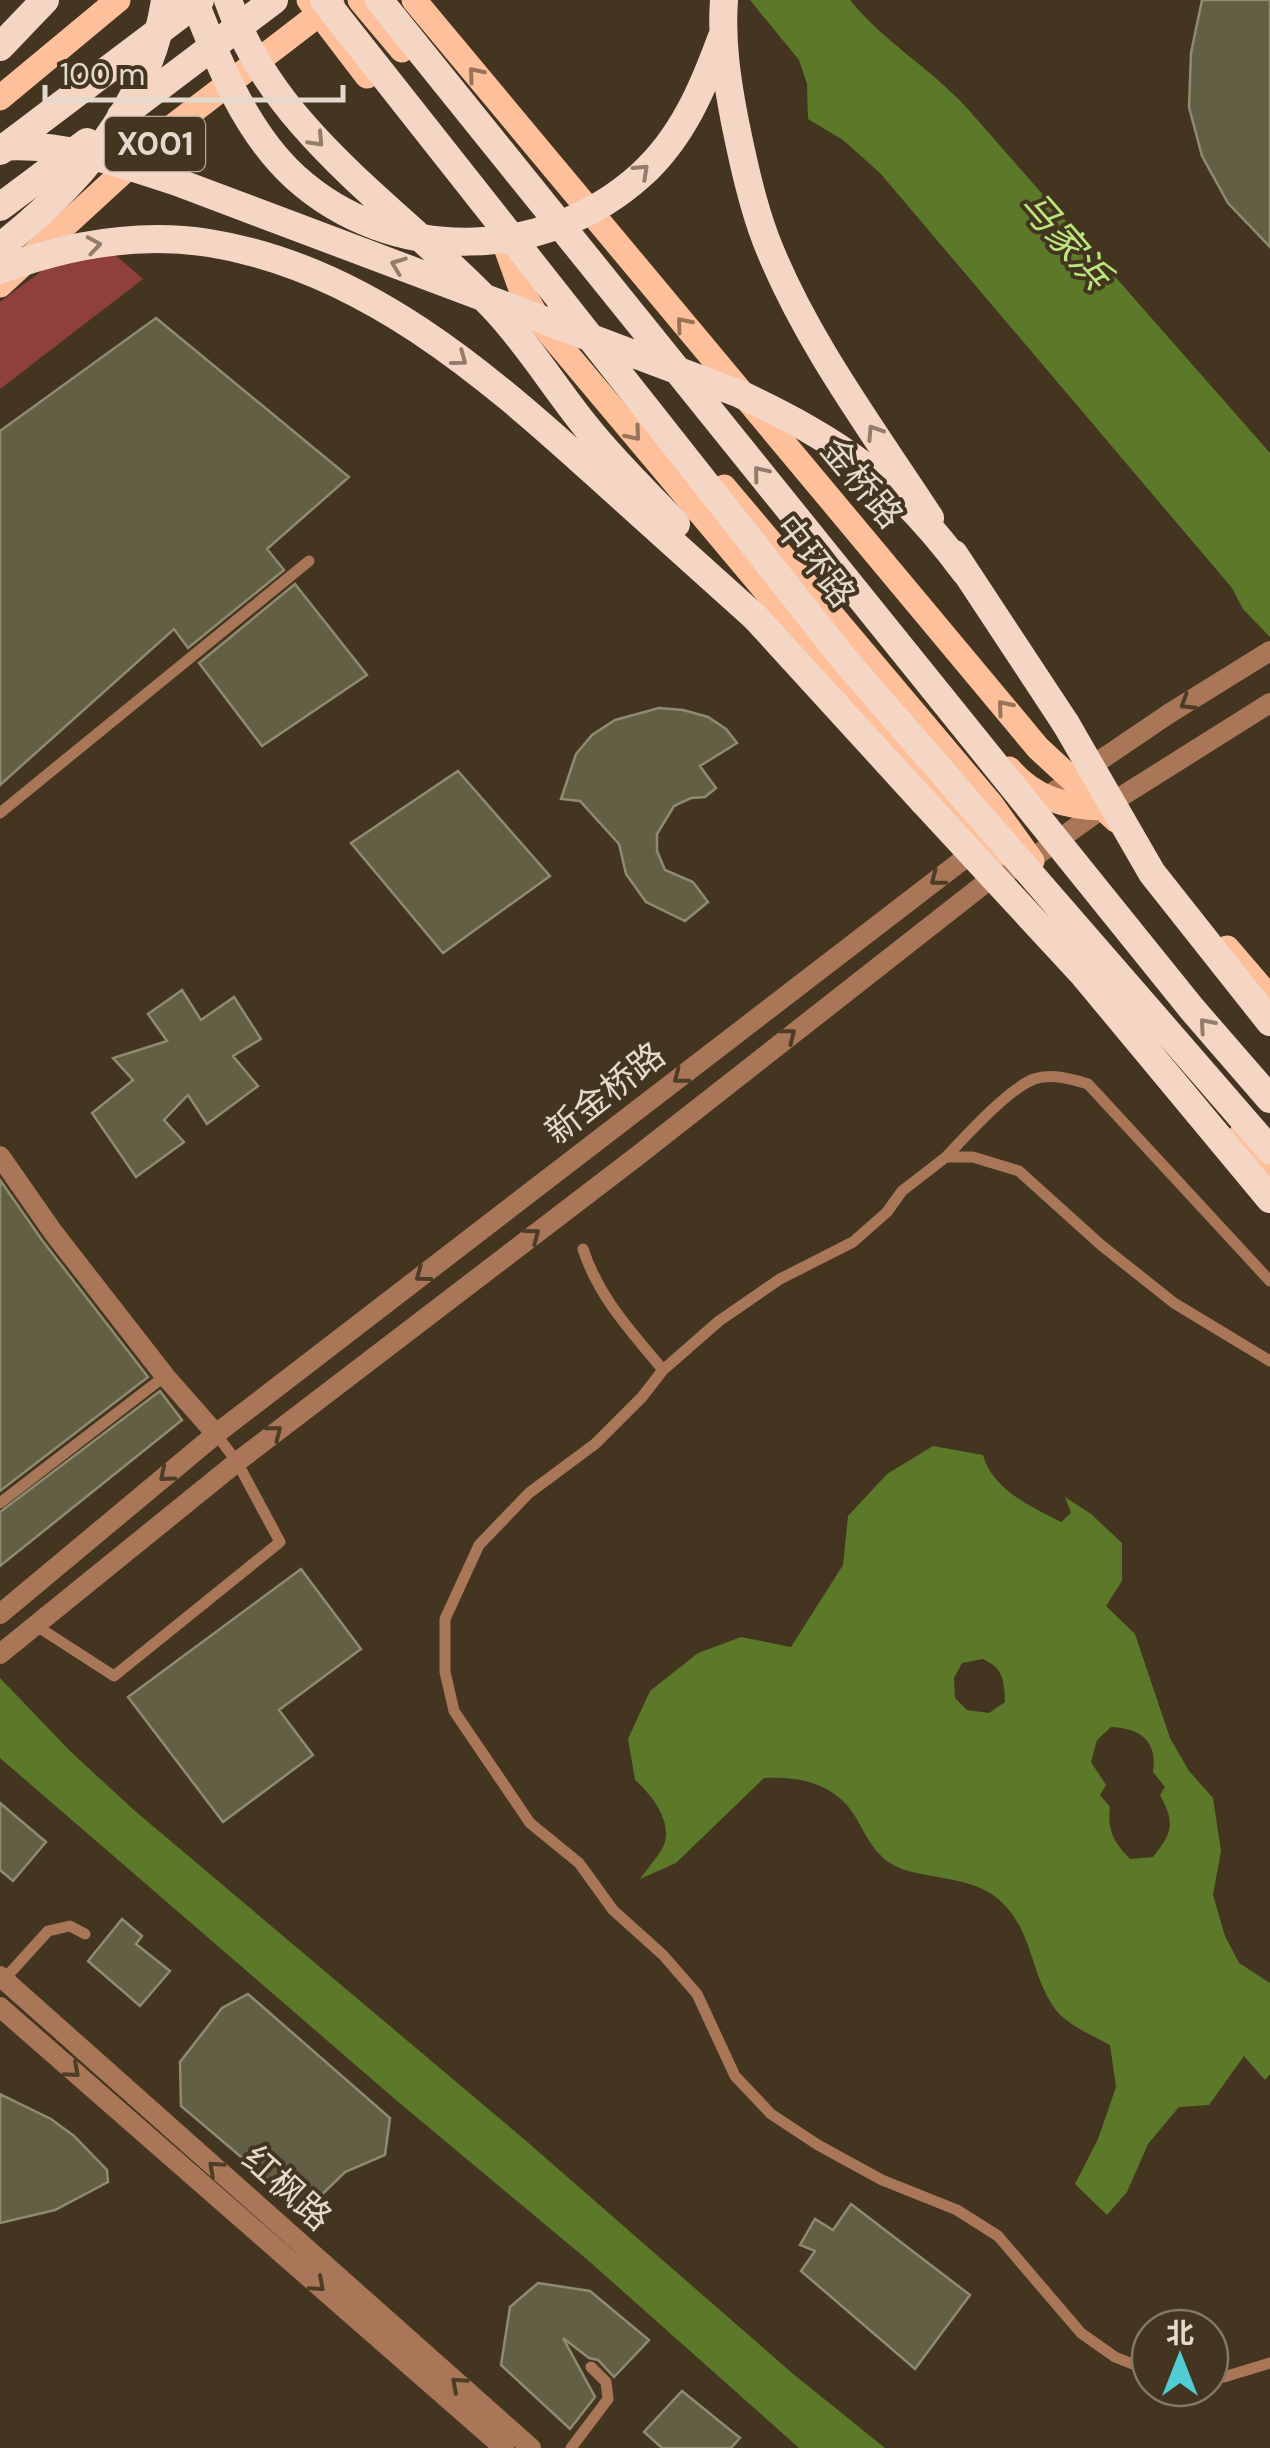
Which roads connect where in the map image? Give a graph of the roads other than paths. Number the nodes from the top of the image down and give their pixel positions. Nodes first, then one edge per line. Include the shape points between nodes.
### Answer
1 (45, 0) edge
2 (118, 0) edge
3 (165, 0) edge
4 (197, 0) edge
5 (228, 0) edge
6 (274, 0) edge
7 (360, 0) edge
8 (379, 0) edge
9 (414, 0) edge
10 (724, 0) edge
11 (322, 4) edge
12 (722, 39) junction
13 (0, 47) edge
14 (0, 98) edge
15 (0, 149) edge
16 (0, 207) edge
17 (597, 220) junction
18 (503, 240) junction
19 (0, 247) edge
20 (0, 270) edge
21 (0, 285) edge
22 (309, 562) dead end
23 (796, 572) junction
24 (965, 572) junction
25 (755, 616) junction
26 (1270, 652) edge
27 (876, 696) junction
28 (1270, 703) edge
29 (1071, 778) junction
30 (1045, 798) junction
31 (1103, 808) junction
32 (0, 813) edge
33 (1008, 825) junction
34 (980, 846) junction
35 (1030, 860) junction
36 (1083, 974) junction
37 (1270, 998) edge
38 (1270, 1022) edge
39 (1270, 1099) edge
40 (1270, 1150) edge
41 (0, 1156) edge
42 (946, 1157) junction
43 (1270, 1170) edge
44 (1270, 1199) edge
45 (583, 1249) dead end
46 (1270, 1281) edge
47 (1270, 1361) edge
48 (663, 1370) junction
49 (165, 1376) junction
50 (216, 1434) junction
51 (237, 1462) junction
52 (0, 1503) edge
53 (4, 1603) edge
54 (35, 1624) junction
55 (4, 1651) edge
56 (85, 1934) dead end
57 (1, 1980) edge
58 (0, 2007) edge
59 (1130, 2363) edge
60 (1270, 2363) edge
61 (591, 2367) dead end
62 (1230, 2373) edge
63 (504, 2448) edge
64 (531, 2448) edge
65 (572, 2448) edge

1 - 13 highway
2 - 14 main road
3 - 19 highway, bridge via 144,76 115,128 75,181
4 -> 12 highway, bridge via 234,92 294,176 382,230 441,243 512,239 581,216 641,175 683,123
4 - 15 highway, X001, bridge
5 -> 25 highway, bridge via 264,78 298,120 496,309 591,433
6 - 16 highway, X001, bridge
7 - 17 main road via 518,185 547,205
39 -> 8 highway, 中环路, bridge
17 -> 9 main road, 金桥路
10 - 12 highway
11 - 18 main road
11 - 21 main road, X001 via 172,127
11 - 27 highway, 中环路, bridge
24 -> 12 highway, bridge via 794,304 743,162
24 -> 15 highway, bridge via 899,492 858,458 740,394 177,182 56,150
29 -> 17 main road, 金桥路 via 1038,748
18 - 23 main road via 578,312
18 -> 34 main road via 540,322
20 -> 25 highway, bridge via 98,243 155,239 268,258 332,283 416,325 498,388
22 - 32 lane
23 - 30 main road via 874,609 1020,782
23 - 33 main road
24 - 38 highway, bridge via 1066,724 1152,873
25 - 36 highway, bridge
26 -> 29 street, 新金桥路
27 - 36 highway, bridge
27 - 40 highway, 中环路, bridge
28 - 31 street, 新金桥路
29 - 30 street, 新金桥路
29 - 31 main road, 金桥路
30 - 31 main road
30 - 33 street, 新金桥路
31 - 35 street, 新金桥路
31 - 37 main road, 金桥路
33 - 34 street, 新金桥路
33 - 35 main road
34 - 35 main road
34 -> 50 street, 新金桥路
35 - 43 main road
51 -> 35 street, 新金桥路 via 984,884
36 - 44 highway, bridge
41 - 49 street
42 - 46 lane via 989,1112 1034,1080 1063,1076 1088,1084
42 - 47 lane via 973,1157 1019,1171 1174,1303
42 - 48 lane via 853,1242 780,1279
45 - 48 lane via 605,1301
48 - 59 lane via 595,1444 528,1493 479,1545 445,1619 445,1672 454,1711 530,1823 579,1862 614,1910 697,1994 735,2076 770,2114 882,2180 956,2210 998,2236 1081,2333
49 - 50 street
49 - 52 lane
50 - 51 lane
50 -> 53 street, 新金桥路
51 - 54 street, 新金桥路
51 - 54 lane via 280,1542 114,1676
54 - 55 street, 新金桥路
56 - 57 lane via 70,1926 48,1931
64 -> 57 street, 红枫路
58 -> 63 street, 红枫路
60 - 62 lane
61 - 65 lane via 606,2382 608,2400

